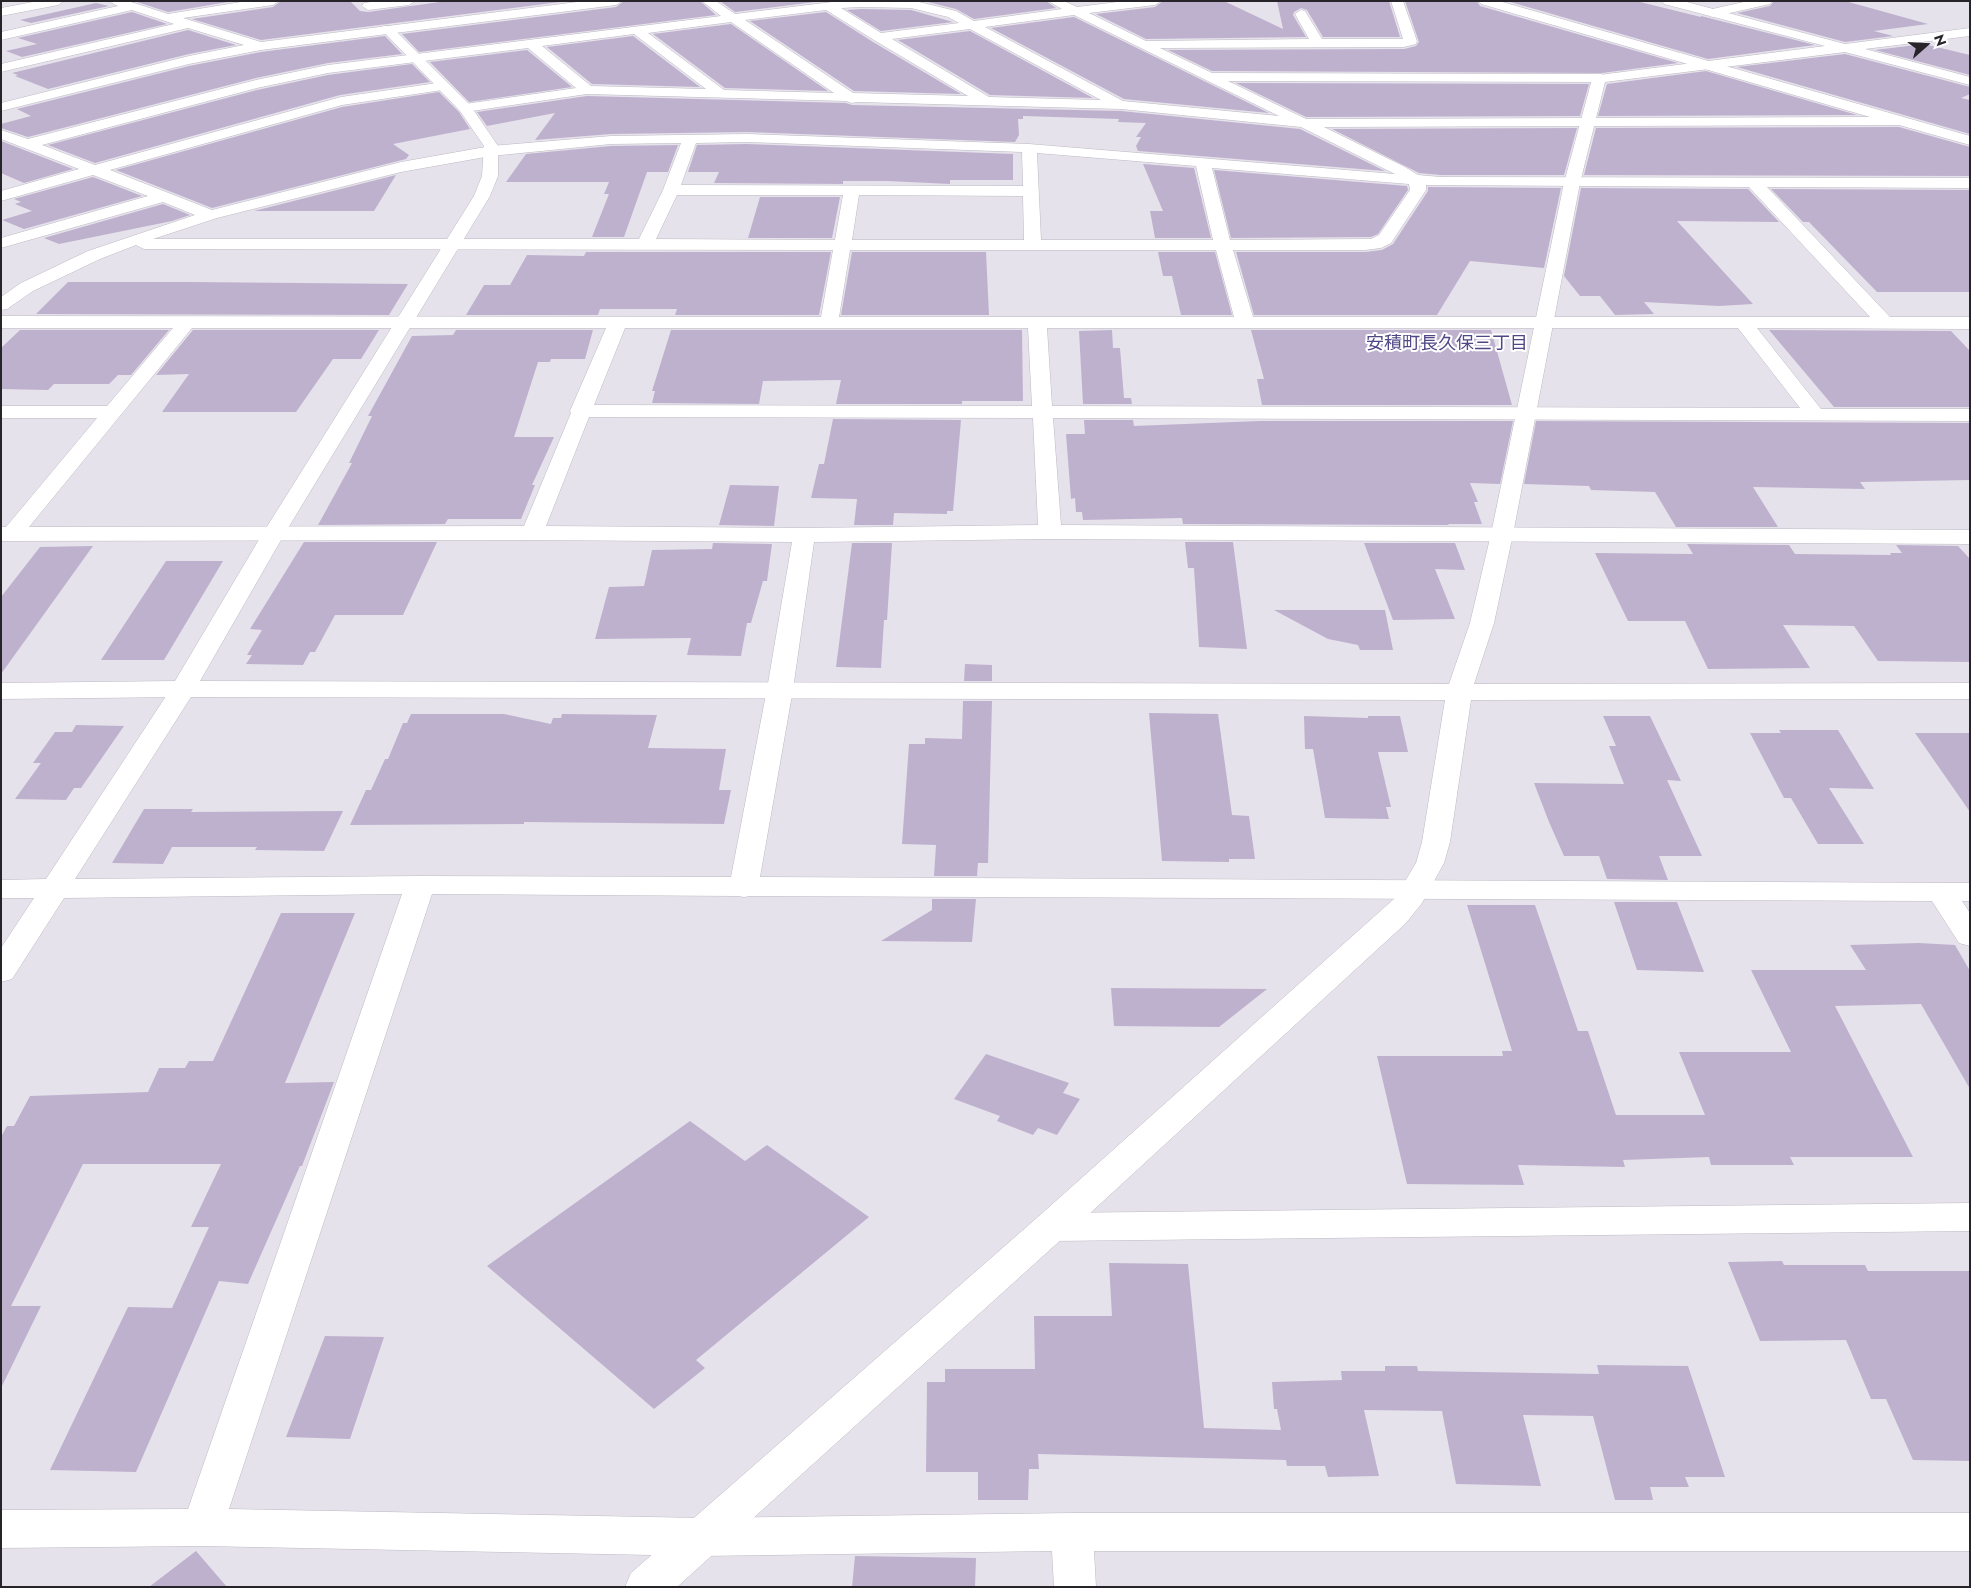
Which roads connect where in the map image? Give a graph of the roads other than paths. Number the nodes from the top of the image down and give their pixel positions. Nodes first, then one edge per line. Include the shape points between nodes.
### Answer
1 (58, 1) edge
2 (114, 1) edge
3 (273, 1) edge
4 (409, 1) edge
5 (616, 1) edge
6 (708, 1) edge
7 (1054, 1) edge
8 (1155, 1) edge
9 (1398, 1) edge
10 (1485, 1) edge
11 (1668, 1) edge
12 (1766, 1) edge
13 (365, 4) edge
14 (828, 6) junction
15 (131, 7) junction
16 (1, 12) edge
17 (1076, 12) junction
18 (1712, 13) junction
19 (1301, 14) dead end
20 (166, 18) junction
21 (732, 18) junction
22 (1605, 22) dead end
23 (189, 24) junction
24 (975, 25) junction
25 (387, 29) junction
26 (1578, 29) junction
27 (636, 30) junction
28 (1970, 32) edge
29 (1, 36) edge
30 (879, 38) junction
31 (1318, 43) junction
32 (532, 44) junction
33 (1141, 44) junction
34 (261, 46) junction
35 (1843, 48) junction
36 (416, 58) junction
37 (1702, 65) junction
38 (1, 68) edge
39 (1211, 78) junction
40 (1601, 78) junction
41 (1970, 81) edge
42 (444, 86) junction
43 (587, 90) junction
44 (721, 94) junction
45 (852, 99) junction
46 (988, 103) junction
47 (1120, 105) junction
48 (1, 107) edge
49 (465, 108) junction
50 (1898, 121) junction
51 (1303, 123) junction
52 (1588, 124) junction
53 (1, 134) edge
54 (690, 138) junction
55 (1970, 141) edge
56 (27, 144) junction
57 (1029, 148) junction
58 (491, 151) junction
59 (1203, 162) junction
60 (94, 170) junction
61 (1416, 181) junction
62 (1572, 183) junction
63 (1754, 183) junction
64 (1966, 186) edge
65 (671, 190) junction
66 (852, 191) junction
67 (1029, 191) junction
68 (1, 196) edge
69 (164, 197) junction
70 (211, 215) junction
71 (1, 243) edge
72 (122, 244) junction
73 (452, 244) junction
74 (843, 244) junction
75 (645, 245) junction
76 (1033, 245) junction
77 (1223, 245) junction
78 (1, 283) edge
79 (27, 288) junction
80 (1, 305) edge
81 (1, 322) edge
82 (187, 322) junction
83 (405, 322) junction
84 (618, 322) junction
85 (828, 322) junction
86 (1037, 322) junction
87 (1245, 322) junction
88 (1545, 322) junction
89 (1743, 323) junction
90 (1970, 323) edge
91 (1886, 324) junction
92 (1, 412) edge
93 (112, 412) junction
94 (580, 412) junction
95 (1525, 413) junction
96 (1041, 414) junction
97 (1815, 414) junction
98 (1970, 415) edge
99 (274, 532) junction
100 (1050, 532) junction
101 (532, 533) junction
102 (7, 534) edge
103 (1502, 534) junction
104 (804, 535) junction
105 (1970, 537) edge
106 (183, 689) junction
107 (780, 689) junction
108 (1, 691) edge
109 (1970, 691) edge
110 (1459, 692) junction
111 (420, 885) junction
112 (744, 888) junction
113 (1416, 888) junction
114 (1, 889) edge
115 (54, 889) junction
116 (1956, 892) edge
117 (1970, 936) edge
118 (1, 972) edge
119 (1970, 1217) edge
120 (1051, 1227) junction
121 (202, 1526) junction
122 (1, 1529) edge
123 (1072, 1532) junction
124 (1970, 1532) edge
125 (702, 1537) junction
126 (646, 1587) edge
127 (1075, 1587) edge

1 - 16 street
2 - 15 street
3 - 20 street
4 - 13 street
5 - 25 street
6 - 21 street
7 - 17 street
8 - 17 street
9 - 31 street via 1410,42
10 - 26 street
11 - 18 street
12 - 18 street
13 - 25 street
14 - 21 street
14 - 24 street via 911,4 942,10
14 - 30 street
15 - 20 street
15 - 29 street
17 - 24 street
17 - 33 street
18 - 35 street
19 - 31 street
20 - 23 street
21 - 27 street
21 - 45 street
22 - 26 street
23 - 34 street
23 - 38 street
24 - 30 street
24 - 47 street
25 - 34 street
25 - 36 street
26 - 37 street
27 - 32 street
27 - 44 street
28 - 35 street
30 - 46 street
31 - 33 street
32 - 36 street
32 - 43 street
33 - 39 street
34 - 48 street via 189,60
35 - 37 street
35 - 41 street
36 - 42 street
36 - 56 street via 328,69 274,80
37 - 40 street
37 - 50 street
39 - 40 street
39 - 51 street
40 - 52 street
42 - 49 street
42 - 60 street via 341,101
43 - 44 street
43 - 49 street
44 - 45 street
45 - 46 street
46 - 47 street
47 - 51 street
49 - 58 street via 487,138
50 - 52 street
50 - 55 street
51 - 52 street
51 - 61 street
52 - 62 street
53 - 56 street
54 - 57 street
54 - 58 street via 611,140
54 - 65 street
56 - 60 street
57 - 59 street
57 - 67 street
58 - 70 street via 360,176
58 - 73 street via 492,167 487,187
59 - 61 street
59 - 77 street
60 - 68 street
60 - 69 street
61 - 62 street
61 - 77 street via 1418,190 1379,243
62 - 63 street
62 - 88 street
63 - 64 street
63 - 91 street
65 - 66 street
65 - 75 street
66 - 67 street
66 - 74 street
67 - 76 street
69 - 70 street
69 - 71 street
70 - 72 street
72 - 73 street
72 - 79 street
73 - 75 street
73 - 83 street
74 - 75 street
74 - 76 street
74 - 85 street
76 - 77 street
77 - 87 street
78 - 79 street
79 - 80 street
81 - 82 street
82 - 83 street
82 - 93 street
83 - 84 street
83 - 99 street
84 - 85 street
84 - 94 street
85 - 86 street
86 - 87 street
86 - 96 street
87 - 88 street
88 - 89 street
88 - 95 street
89 - 91 street
89 - 97 street
90 - 91 street
92 - 93 street
93 - 102 street
94 - 96 street
94 - 101 street
95 - 96 street
95 - 97 street
95 - 103 street
96 - 100 street
97 - 98 street
99 - 101 street
99 - 102 street
99 - 106 street
100 - 103 street
100 - 104 street
101 - 104 street
103 - 105 street
103 - 110 street via 1482,622
104 - 107 street
106 - 107 street
106 - 108 street
106 - 115 street
107 - 110 street
107 - 112 street
109 - 110 street
110 - 113 street via 1436,842 1430,863
111 - 112 street
111 - 115 street
111 - 121 street
112 - 113 street
113 - 116 street
113 - 120 street via 1395,916
114 - 115 street
115 - 118 street
116 - 117 street
119 - 120 street
120 - 125 street
121 - 122 street
121 - 125 street
123 - 124 street
123 - 125 street
123 - 127 street
125 - 126 street

